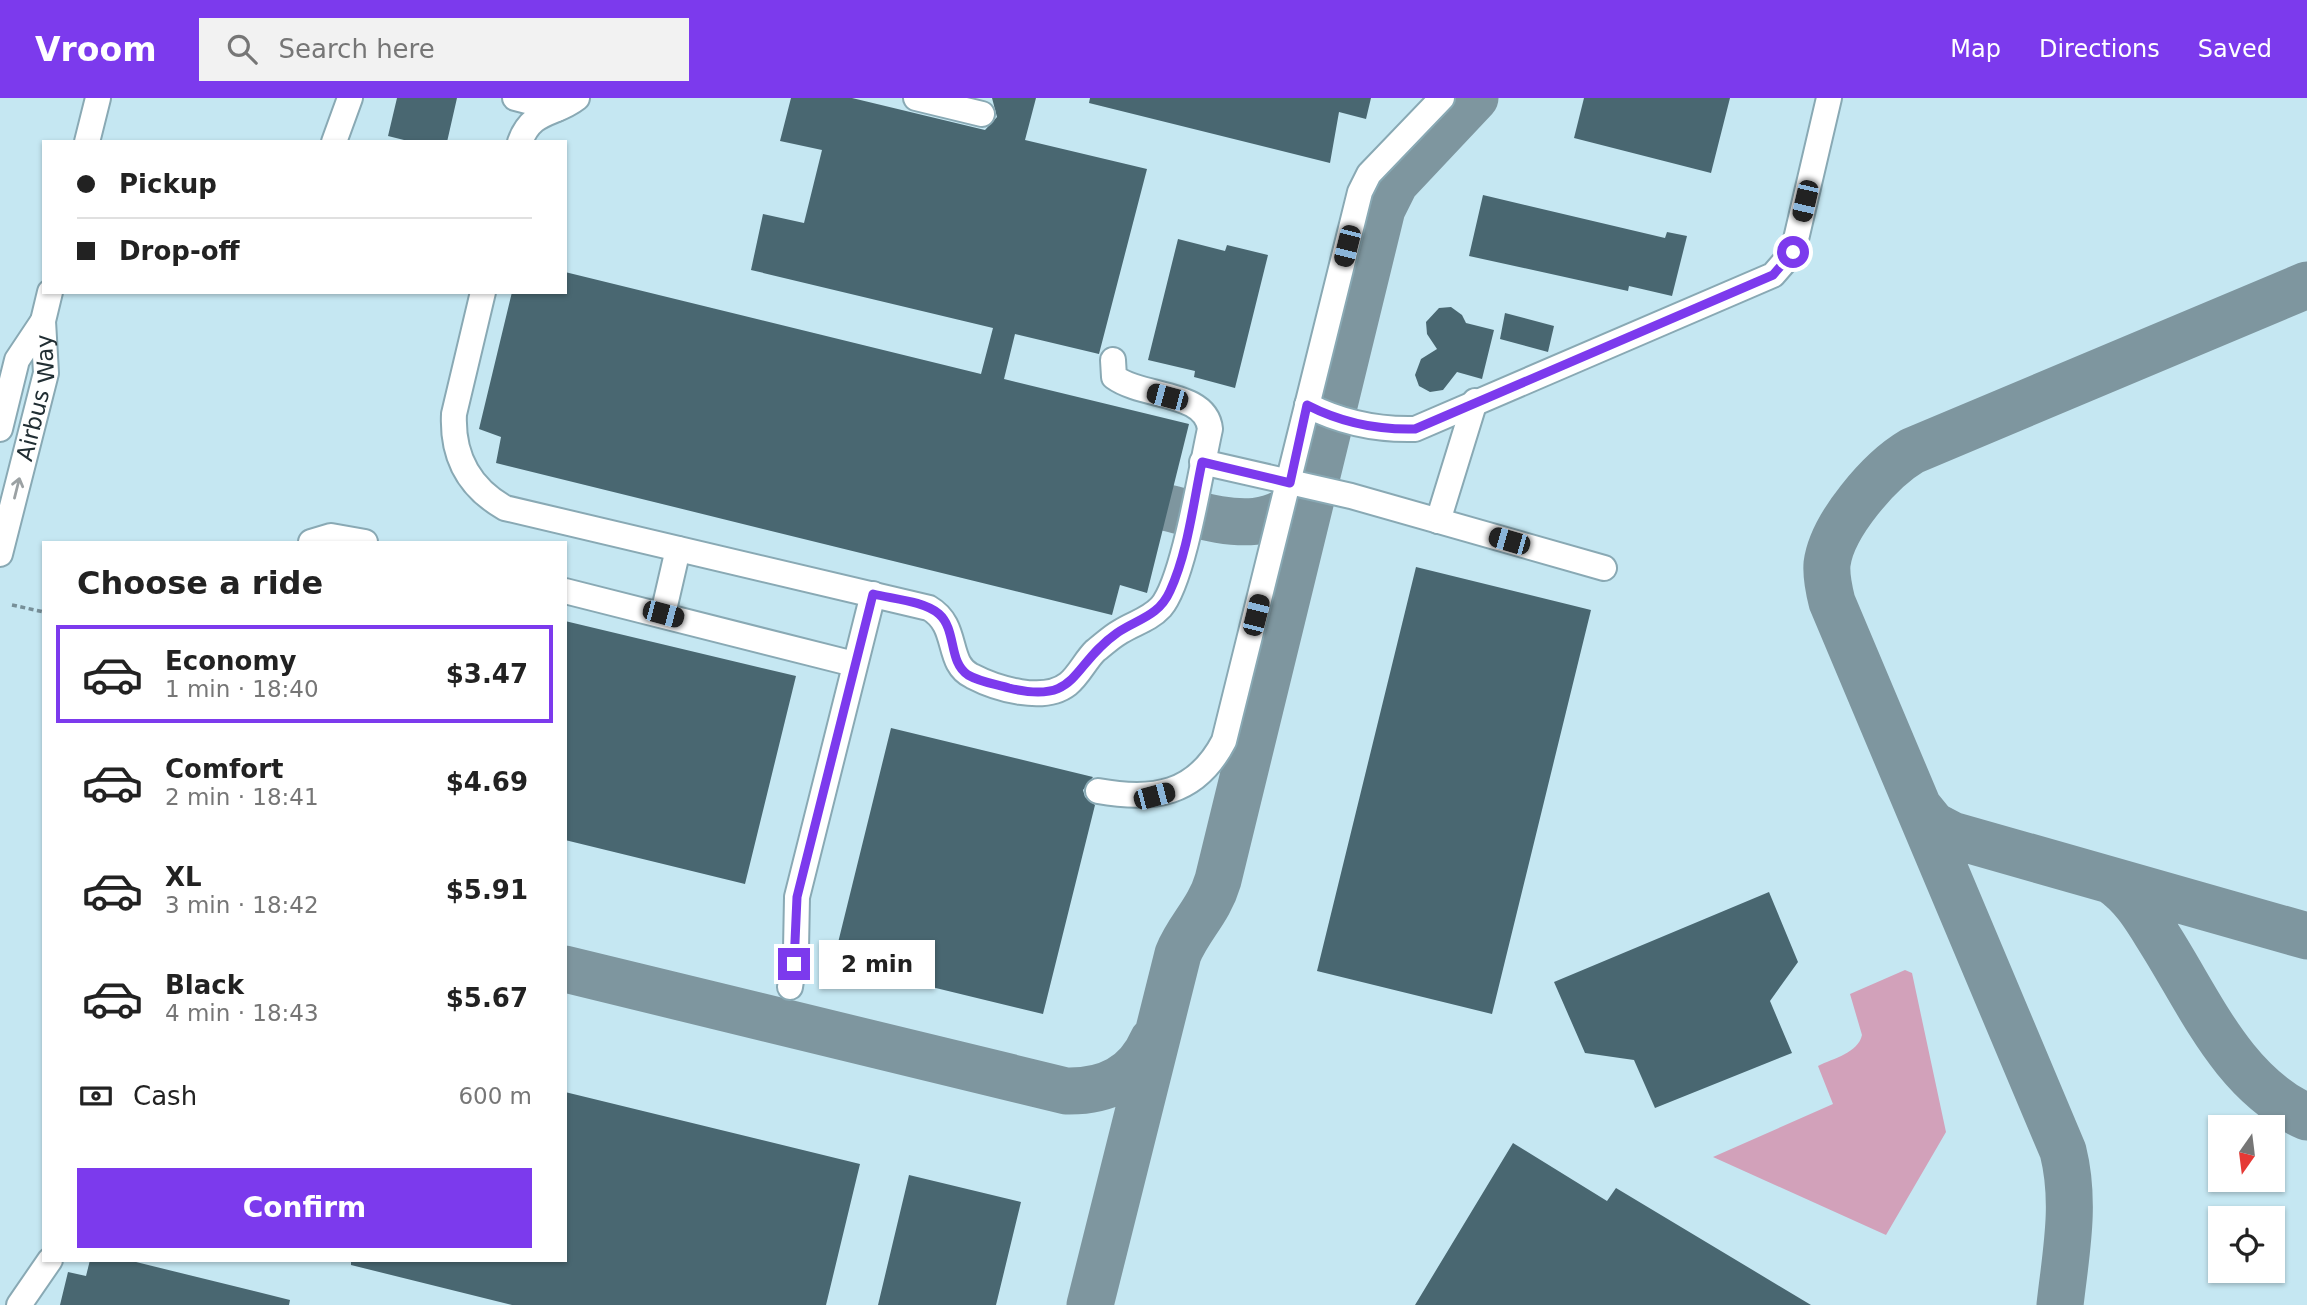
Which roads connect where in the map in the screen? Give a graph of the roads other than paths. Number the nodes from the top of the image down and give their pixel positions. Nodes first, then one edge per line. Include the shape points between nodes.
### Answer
1 (98, 98) edge
2 (350, 98) edge
3 (514, 98) edge
4 (916, 98) edge
5 (1442, 98) edge
6 (1829, 98) edge
7 (567, 103) edge
8 (982, 114) dead end
9 (88, 140) edge
10 (335, 140) edge
11 (521, 140) edge
12 (50, 294) edge
13 (483, 294) edge
14 (43, 321) junction
15 (1113, 360) dead end
16 (1475, 401) junction
17 (1307, 405) junction
18 (0, 429) edge
19 (1202, 462) junction
20 (1290, 483) junction
21 (1438, 521) junction
22 (314, 541) edge
23 (359, 541) edge
24 (678, 549) junction
25 (0, 554) edge
26 (1604, 568) dead end
27 (567, 591) edge
28 (873, 594) junction
29 (663, 614) junction
30 (854, 664) junction
31 (1098, 791) dead end
32 (790, 987) dead end
33 (49, 1262) edge
34 (19, 1305) edge

1 - 9 street
2 - 10 street
3 - 7 street
4 - 8 street
5 - 17 street via 1369,174 1360,192
6 - 16 street via 1793,252 1773,275 1529,382
7 - 11 street via 526,125
12 - 14 street, Airbus Way
13 - 24 street via 453,431 462,467 475,485 505,508
14 - 18 street, Airbus Way via 17,360
25 -> 14 street, Airbus Way via 46,373
15 - 19 street via 1114,377 1127,386 1200,406 1209,416
16 - 17 street via 1415,429 1396,430 1331,418
16 - 21 street
17 - 20 street
19 - 20 street
19 - 28 street via 1180,564 1162,606 1119,632 1093,653 1071,682 1050,693 1032,693 970,676 957,660 948,624 938,613
20 - 21 street
20 - 31 street via 1230,721 1216,756 1175,790 1137,797
21 - 26 street
22 - 23 street via 331,536
24 - 28 street
24 - 29 street
27 - 29 street
28 - 30 street
29 - 30 street
30 - 32 street via 797,897
33 - 34 street

